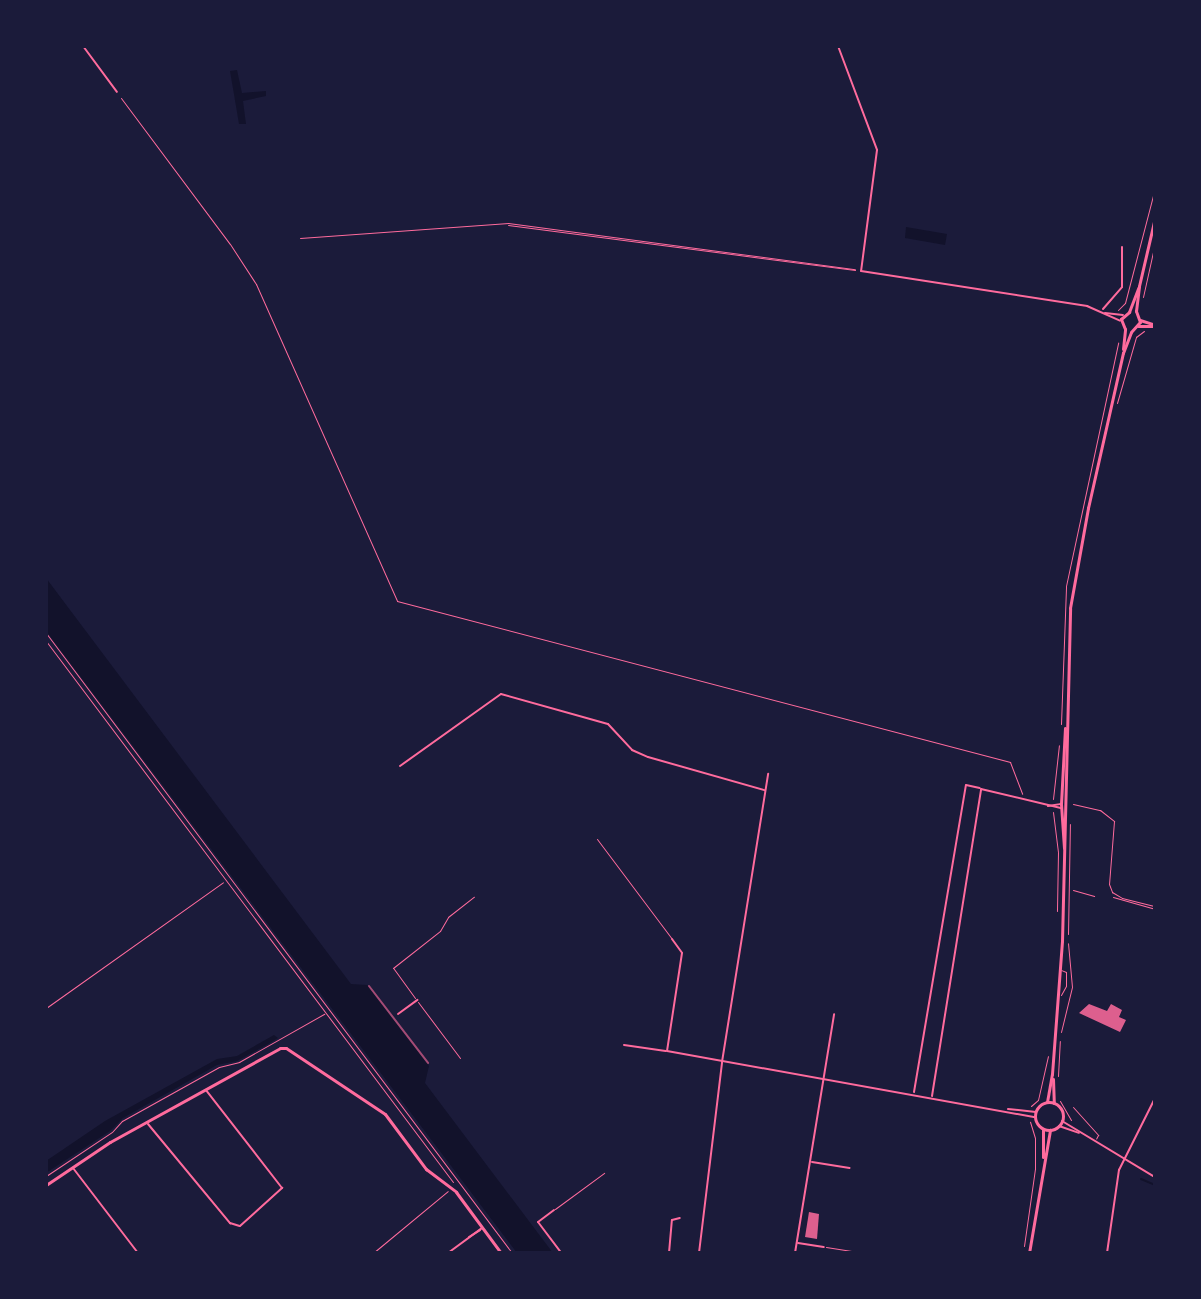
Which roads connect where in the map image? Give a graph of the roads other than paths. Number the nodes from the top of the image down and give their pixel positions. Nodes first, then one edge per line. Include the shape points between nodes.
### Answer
1 (83, 46) edge
2 (838, 46) edge
3 (117, 92) road end
4 (1155, 217) edge
5 (1122, 247) dead end
6 (1139, 286) junction
7 (1103, 312) junction
8 (1129, 312) junction
9 (1136, 314) junction
10 (1123, 315) junction
11 (1140, 320) junction
12 (1121, 321) junction
13 (1138, 326) junction
14 (1155, 326) edge
15 (1125, 329) junction
16 (1132, 330) junction
17 (1123, 353) junction
18 (400, 766) dead end
19 (768, 774) dead end
20 (981, 789) junction
21 (765, 790) junction
22 (1065, 805) junction
23 (597, 839) dead end
24 (474, 897) dead end
25 (672, 939) joint
26 (417, 1000) junction
27 (398, 1014) dead end
28 (834, 1014) dead end
29 (624, 1045) dead end
30 (667, 1051) junction
31 (460, 1058) dead end
32 (722, 1062) junction
33 (1052, 1074) junction
34 (824, 1079) junction
35 (205, 1089) junction
36 (914, 1094) junction
37 (932, 1097) junction
38 (1155, 1098) edge
39 (1047, 1102) junction
40 (1054, 1103) junction
41 (1073, 1107) dead end
42 (999, 1108) junction
43 (1036, 1112) junction
44 (1035, 1117) junction
45 (147, 1121) junction
46 (1062, 1121) junction
47 (1059, 1126) junction
48 (1043, 1129) junction
49 (1050, 1130) junction
50 (1080, 1133) junction
51 (1095, 1141) junction
52 (1124, 1159) junction
53 (811, 1162) junction
54 (1043, 1162) junction
55 (73, 1167) junction
56 (850, 1168) dead end
57 (604, 1173) dead end
58 (1155, 1177) edge
59 (46, 1185) edge
60 (554, 1210) joint
61 (680, 1218) dead end
62 (482, 1228) junction
63 (797, 1242) junction
64 (824, 1247) joint
65 (138, 1253) edge
66 (448, 1253) edge
67 (501, 1253) edge
68 (561, 1253) edge
69 (669, 1253) edge
70 (699, 1253) edge
71 (795, 1253) edge
72 (863, 1253) edge
73 (1026, 1253) edge
74 (1107, 1253) edge

1 - 3 street
2 - 7 street via 879,161 861,271
4 - 6 main road
5 - 7 street via 1122,287
6 - 8 main road
6 - 9 main road
7 - 10 street
7 - 12 street
8 - 9 main road
8 - 10 main road
9 - 11 main road
10 - 12 main road
11 - 13 main road
11 - 14 main road
12 - 15 main road
13 - 14 main road
13 - 16 main road
15 - 16 main road
15 - 17 main road
16 - 17 main road
17 - 22 main road via 1073,582
18 - 21 street via 501,694 608,724 636,753
19 - 21 street
20 - 22 street via 1048,806
20 - 36 street via 966,785
20 - 37 street
21 - 32 street
22 - 33 main road
23 - 25 lane
24 - 26 lane via 393,968
25 - 30 street via 682,953
26 - 27 street
26 - 31 lane
28 - 34 street
29 - 30 street
30 - 32 street
32 - 34 street
32 - 70 street
33 - 39 main road
33 - 40 main road
34 - 36 street
34 - 53 street
35 - 45 main road
35 - 45 street via 282,1188 240,1226 230,1223
35 - 62 main road via 286,1048 385,1114 426,1169 453,1186
36 - 37 street
37 - 42 street
38 - 52 street
39 - 40 main road
39 - 43 main road
40 - 46 main road via 1062,1110
41 - 51 lane via 1098,1135
42 - 43 street
42 - 44 street
43 - 44 main road
44 - 48 main road
45 - 55 main road
46 - 47 main road
46 - 50 street
47 - 49 main road
47 - 50 street
48 - 49 main road
48 - 54 main road
49 - 54 main road
50 - 51 street
51 - 52 street
52 - 58 street
52 - 74 street
53 - 56 street
53 - 63 street
54 - 73 main road
55 - 59 main road
55 - 65 street
57 - 60 lane
60 - 68 street via 538,1222
61 - 69 street via 672,1220
62 - 66 street
62 - 67 main road
63 - 64 street
63 - 71 street
64 - 72 lane

